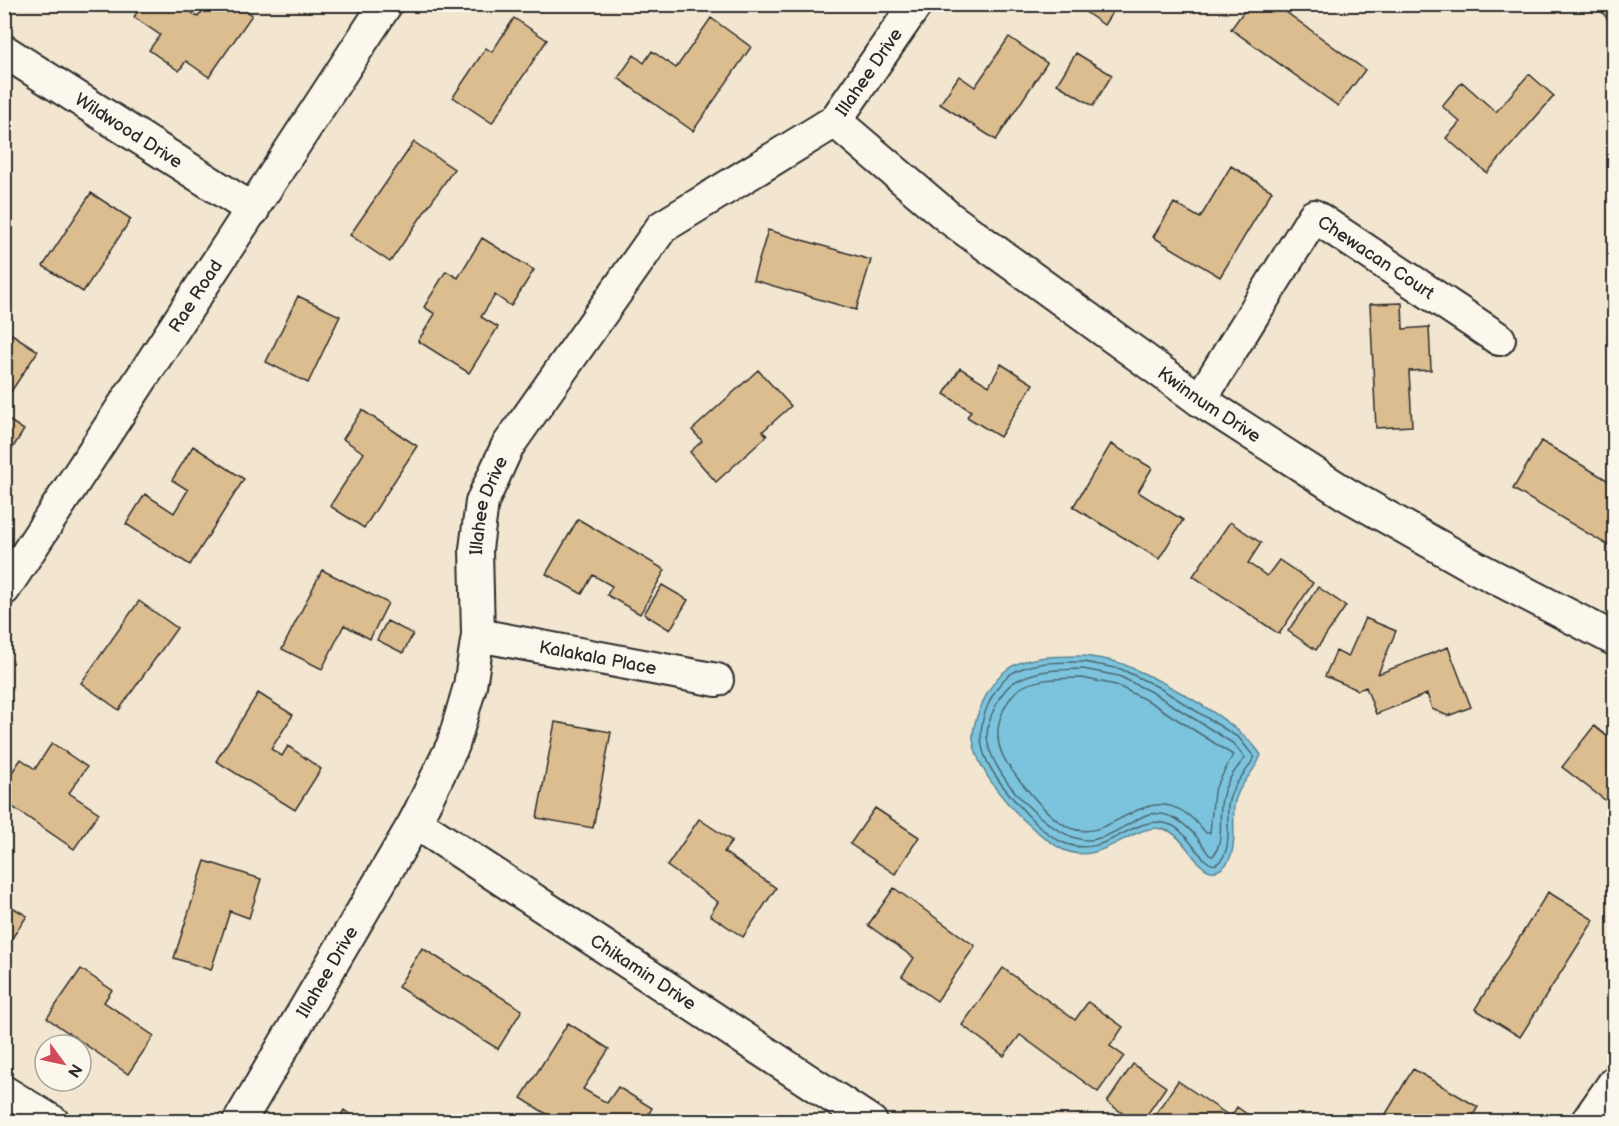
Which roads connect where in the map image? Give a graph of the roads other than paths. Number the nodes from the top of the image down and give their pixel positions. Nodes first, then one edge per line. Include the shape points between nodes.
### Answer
1 (386, 4) edge
2 (916, 4) edge
3 (4, 51) edge
4 (835, 121) junction
5 (253, 210) junction
6 (1499, 339) dead end
7 (1200, 400) junction
8 (4, 589) edge
9 (478, 635) junction
10 (1614, 639) edge
11 (717, 680) dead end
12 (415, 822) junction
13 (1614, 1083) edge
14 (4, 1092) edge
15 (53, 1122) edge
16 (239, 1122) edge
17 (871, 1122) edge
18 (1587, 1122) edge

1 - 5 street, Rae Road
2 - 4 street, Illahee Drive
3 - 5 street, Wildwood Drive
4 - 7 street, Kwinnum Drive via 948,217
4 - 9 street, Illahee Drive via 662,227 507,447 482,502 476,549
5 - 8 street, Rae Road
6 - 7 street, Chewacan Court via 1314,216
7 - 10 street, Kwinnum Drive via 1346,494
9 - 11 street, Kalakala Place
9 - 12 street, Illahee Drive via 470,686 453,745
12 - 16 street, Illahee Drive
12 - 17 street, Chikamin Drive
13 - 18 street
14 - 15 street

